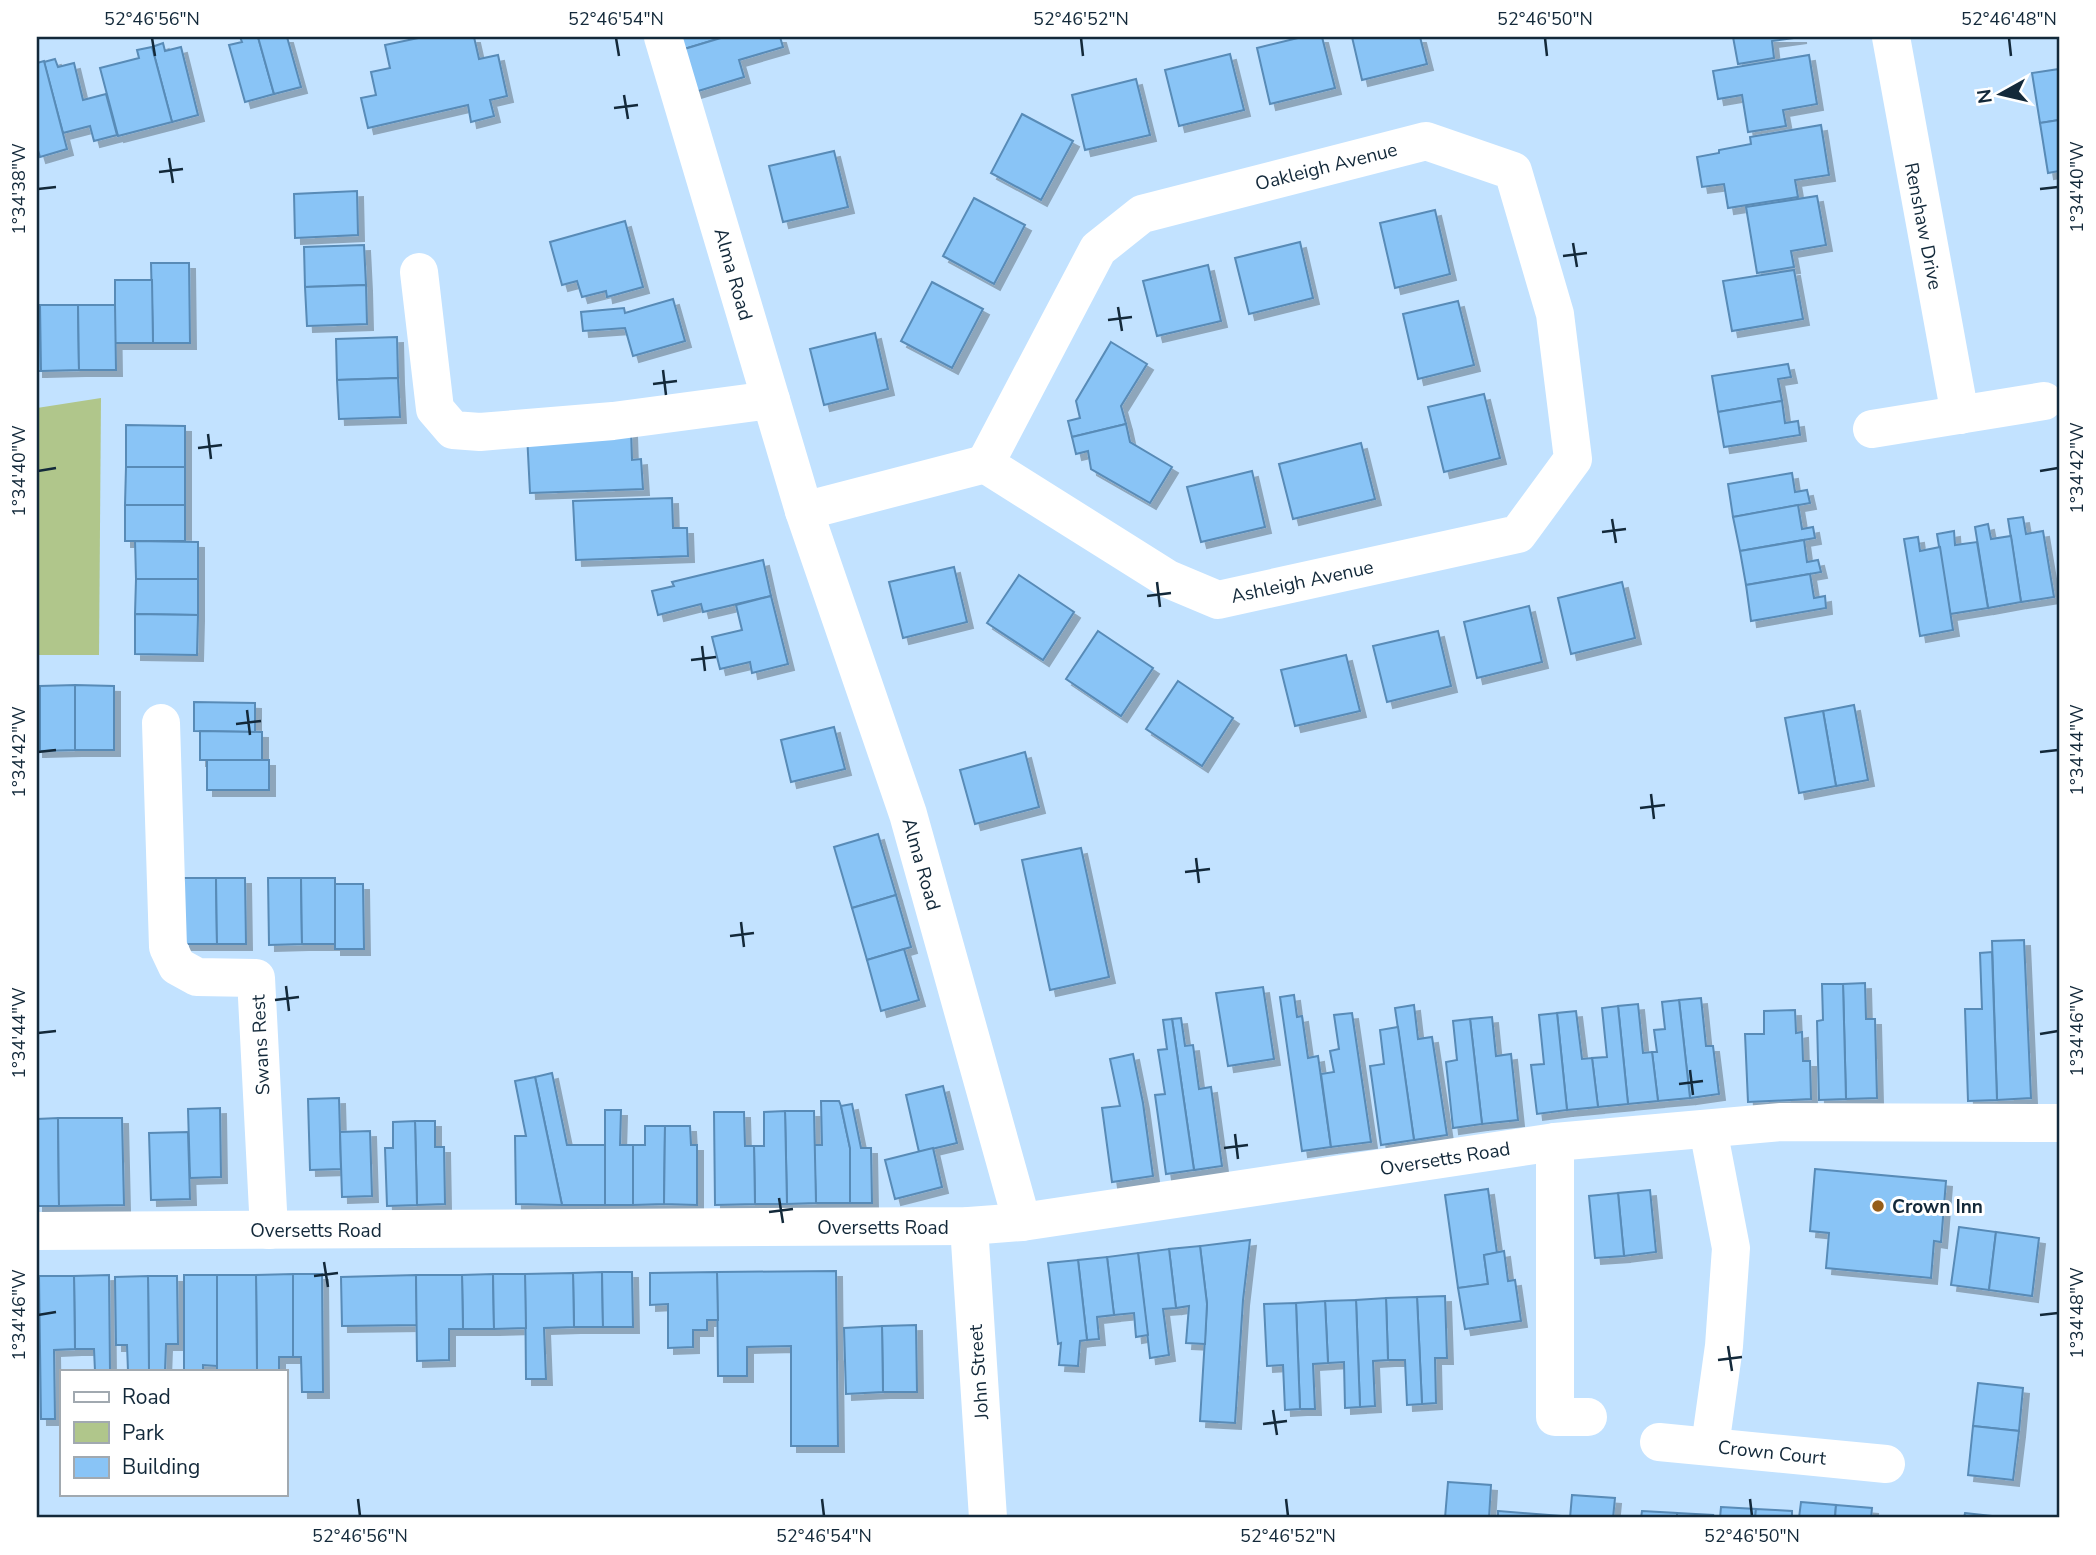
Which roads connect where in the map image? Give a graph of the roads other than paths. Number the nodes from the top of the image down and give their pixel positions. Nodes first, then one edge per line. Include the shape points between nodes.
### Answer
1 (663, 37) edge
2 (1891, 37) edge
3 (419, 272) dead end
4 (771, 400) junction
5 (2044, 401) dead end
6 (1960, 415) junction
7 (1872, 429) dead end
8 (1573, 459) joint
9 (985, 464) junction
10 (804, 511) junction
11 (161, 723) dead end
12 (2059, 1123) edge
13 (1708, 1129) junction
14 (1555, 1142) junction
15 (1022, 1222) junction
16 (969, 1226) junction
17 (269, 1230) junction
18 (37, 1231) edge
19 (1588, 1417) dead end
20 (1659, 1442) dead end
21 (1710, 1446) junction
22 (1886, 1464) dead end
23 (988, 1518) edge

1 - 4 street, Alma Road
2 - 6 street, Renshaw Drive
3 - 4 street via 435,409 453,430 480,432 613,421
4 - 10 street, Alma Road
5 - 6 street
6 - 7 street
8 - 9 street, Ashleigh Avenue via 1518,534 1218,600 1168,579
8 - 9 street, Oakleigh Avenue via 1555,314 1513,171 1426,141 1142,214 1098,249
9 - 10 street
10 - 15 street, Alma Road via 908,814
11 - 17 street, Swans Rest via 168,947 177,967 197,977 256,978
12 - 13 street, Oversetts Road via 1781,1122
13 - 14 street, Oversetts Road
13 - 21 street via 1731,1248
14 - 15 street, Oversetts Road
14 - 19 street via 1555,1417
15 - 16 street, Oversetts Road
16 - 17 street, Oversetts Road
16 - 23 street, John Street
17 - 18 street, Oversetts Road
20 - 21 street, Crown Court
21 - 22 street, Crown Court

